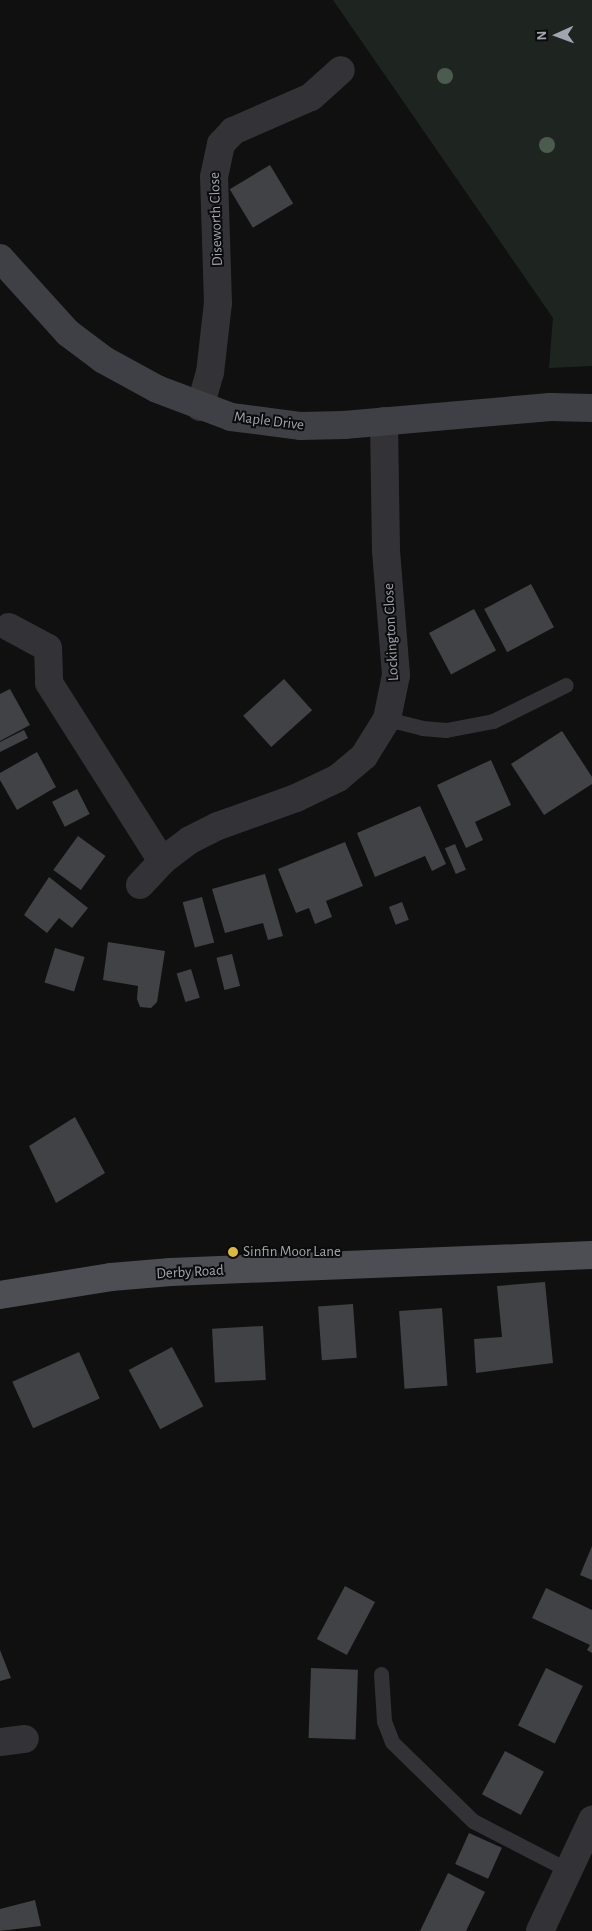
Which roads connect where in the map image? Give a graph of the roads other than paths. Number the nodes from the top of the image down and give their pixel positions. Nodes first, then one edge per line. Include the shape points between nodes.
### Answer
1 (341, 70) dead end
2 (0, 258) edge
3 (200, 407) junction
4 (592, 408) edge
5 (384, 421) junction
6 (9, 627) dead end
7 (566, 685) dead end
8 (387, 719) junction
9 (162, 861) junction
10 (140, 885) dead end
11 (592, 1255) edge
12 (0, 1295) edge
13 (381, 1674) dead end
14 (592, 1820) edge
15 (568, 1870) junction
16 (540, 1931) edge

1 - 3 street, Diseworth Close via 311,97 233,131 220,144 214,177 218,303 210,373
2 - 3 street, Maple Drive via 68,333 96,355 124,373
3 - 5 street, Maple Drive via 262,423 301,426
4 - 5 street, Maple Drive via 550,407
5 - 8 street, Lockington Close via 386,550 396,675
6 - 9 street via 48,648 49,683
7 - 8 lane via 494,721 446,730
8 - 9 street, Lockington Close via 364,756 338,778 296,798 218,826 190,840
9 - 10 street, Lockington Close
11 - 12 main road, Derby Road via 171,1272 111,1277
13 - 15 lane via 384,1721 392,1742 473,1821
14 - 15 street
15 - 16 street

